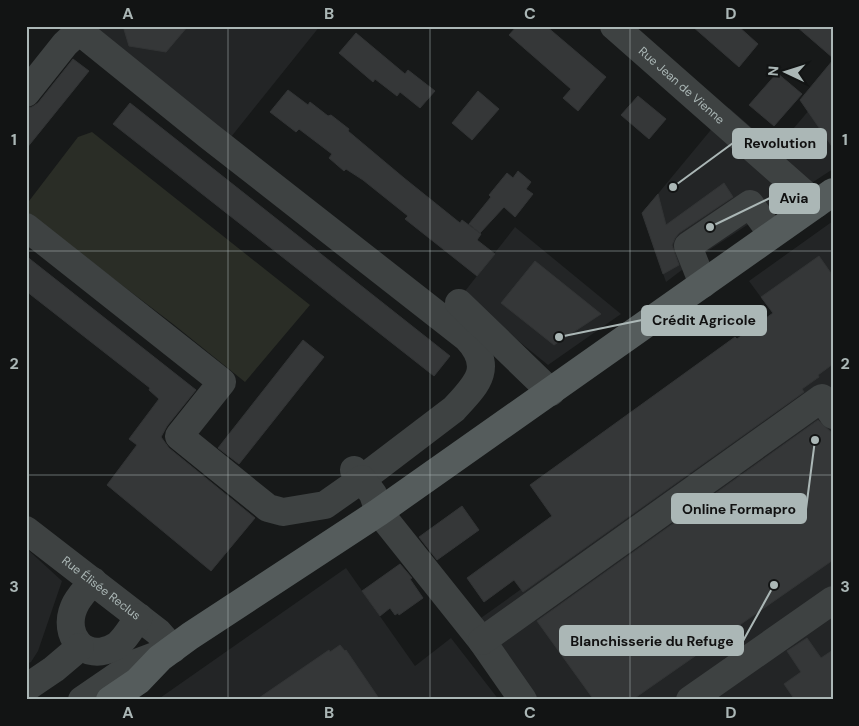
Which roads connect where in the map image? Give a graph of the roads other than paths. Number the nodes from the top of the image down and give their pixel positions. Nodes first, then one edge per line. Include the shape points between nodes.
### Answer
1 (614, 26) edge
2 (26, 93) edge
3 (824, 198) edge
4 (26, 227) edge
5 (772, 234) junction
6 (703, 284) junction
7 (459, 303) dead end
8 (551, 392) junction
9 (829, 400) edge
10 (358, 474) junction
11 (379, 512) junction
12 (26, 530) edge
13 (93, 581) junction
14 (833, 600) edge
15 (139, 617) junction
16 (482, 641) junction
17 (80, 647) junction
18 (173, 649) junction
19 (26, 688) edge
20 (82, 700) edge
21 (110, 700) edge
22 (523, 700) edge
23 (690, 700) edge

1 - 3 street, Rue Jean de Vienne
2 - 10 street via 78,31 475,346 481,358 481,374 467,395 454,409
3 - 5 main road
4 - 10 street via 222,382 179,436 268,508 283,512 325,505
5 - 6 main road
5 - 6 street via 750,204 688,246
6 - 8 main road
7 - 8 street
8 - 11 main road
9 - 16 street
10 - 11 street via 373,494
11 - 16 street
11 - 18 main road
12 - 13 street, Rue Élisée Reclus
13 - 15 street, Rue Élisée Reclus
13 - 17 street via 75,606 70,623 72,636
14 - 23 street
15 - 17 street via 116,647 91,651
15 - 18 street, Rue Élisée Reclus
16 - 22 street
17 - 19 street
18 - 20 street via 136,663
18 - 21 main road via 138,681

